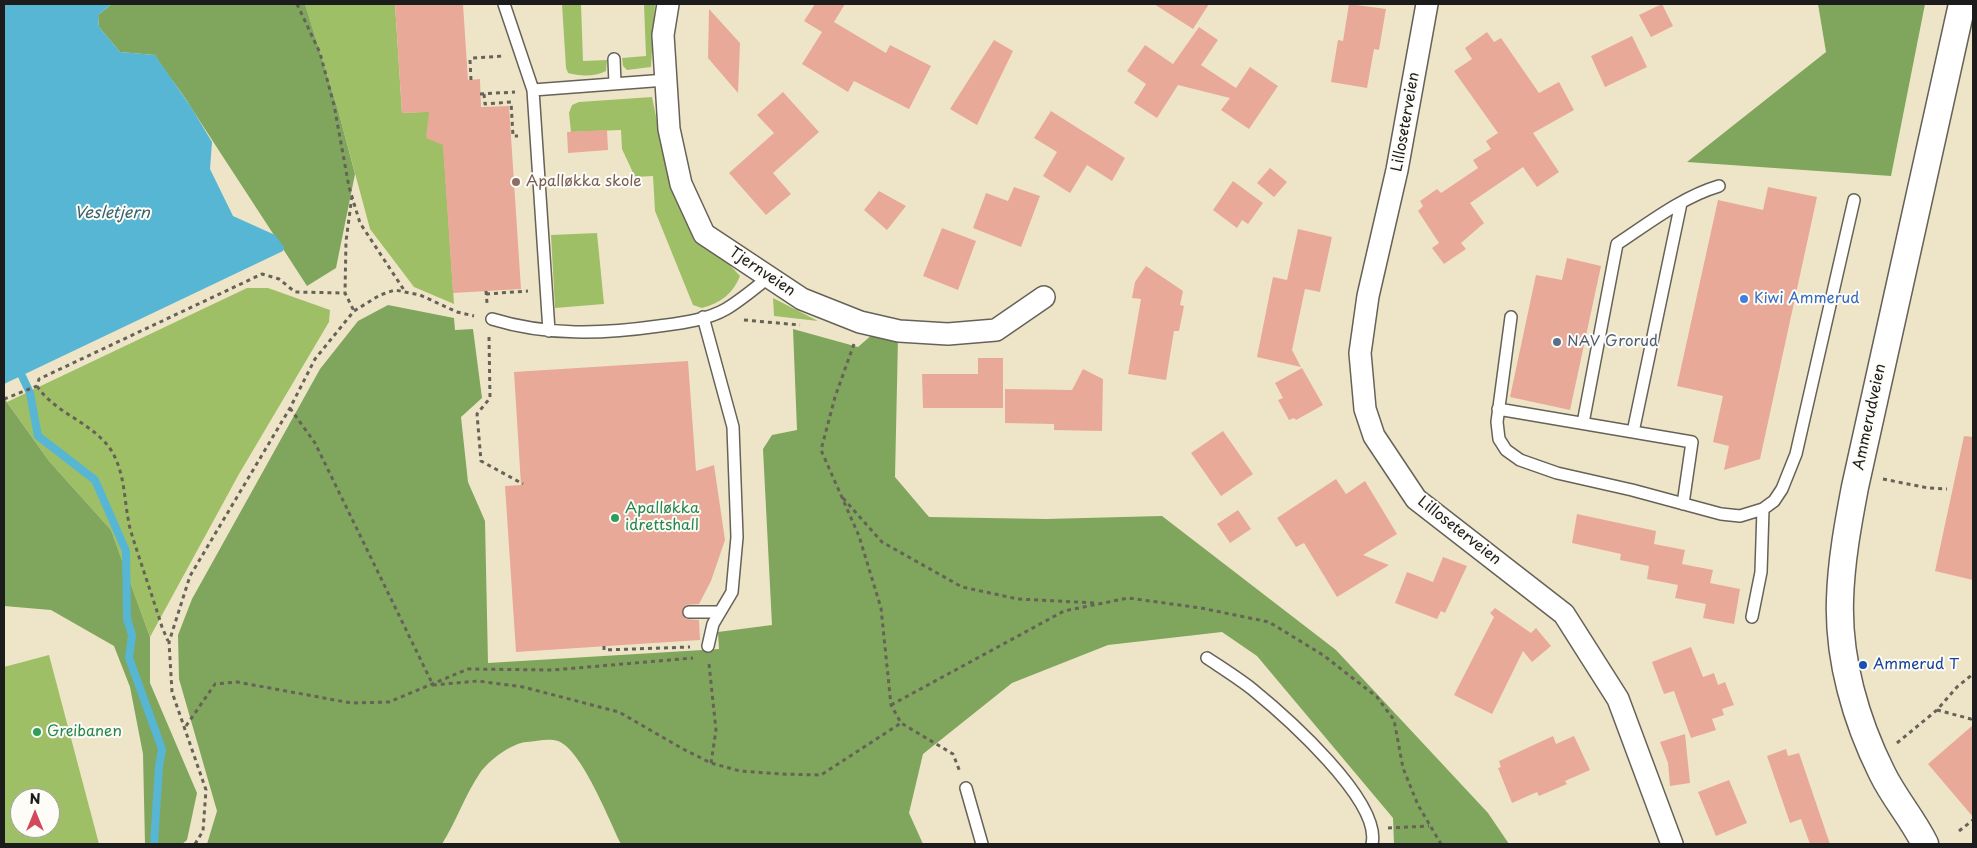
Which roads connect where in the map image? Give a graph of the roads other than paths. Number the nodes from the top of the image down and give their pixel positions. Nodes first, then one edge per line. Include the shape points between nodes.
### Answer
1 (504, 4) edge
2 (668, 4) edge
3 (1427, 4) edge
4 (1962, 4) edge
5 (614, 60) dead end
6 (666, 80) junction
7 (615, 84) junction
8 (533, 90) junction
9 (1719, 186) dead end
10 (1854, 200) dead end
11 (1681, 203) junction
12 (769, 277) junction
13 (1044, 297) dead end
14 (703, 317) junction
15 (1511, 317) dead end
16 (490, 319) road end
17 (548, 331) junction
18 (1498, 409) junction
19 (1583, 423) junction
20 (1633, 432) junction
21 (1683, 504) junction
22 (1763, 509) junction
23 (689, 612) dead end
24 (718, 612) junction
25 (1752, 617) dead end
26 (708, 652) road end
27 (1207, 658) dead end
28 (966, 788) road end
29 (1913, 821) junction
30 (1951, 838) edge
31 (982, 844) edge
32 (1372, 844) edge
33 (1672, 844) edge
34 (1926, 844) edge

1 - 8 lane
2 - 6 street, Tjernveien via 662,35
3 - 33 street, Lilloseterveien via 1397,170 1368,296 1360,353 1365,409 1374,436 1416,499 1564,614 1618,698
4 - 29 street, Ammerudveien via 1855,487 1840,601 1846,662 1862,724 1883,775
5 - 7 lane
6 - 7 lane
6 - 12 street, Tjernveien via 669,129 681,184 704,234
7 - 8 lane
8 - 17 lane
9 - 11 lane
10 - 22 lane via 1796,454 1782,489
11 - 19 lane via 1617,244
11 - 20 lane
12 - 13 street, Tjernveien via 802,299 860,322 899,331 948,334 996,330
12 - 14 lane via 724,310
14 - 17 lane via 616,332
14 - 24 lane via 733,427 736,474 734,580 729,599
15 - 18 lane
16 - 17 lane via 516,327
18 - 19 lane
18 - 21 lane via 1499,439 1506,450 1520,460 1557,473
19 - 20 lane
20 - 21 lane via 1692,442
21 - 22 lane via 1740,516
22 - 25 lane via 1761,572
23 - 24 lane
24 - 26 lane via 710,632
27 - 32 lane via 1250,688 1289,722 1337,772 1361,800 1373,829
28 - 31 lane
29 - 30 street, Ammerudveien
29 - 34 street, Ammerudveien

